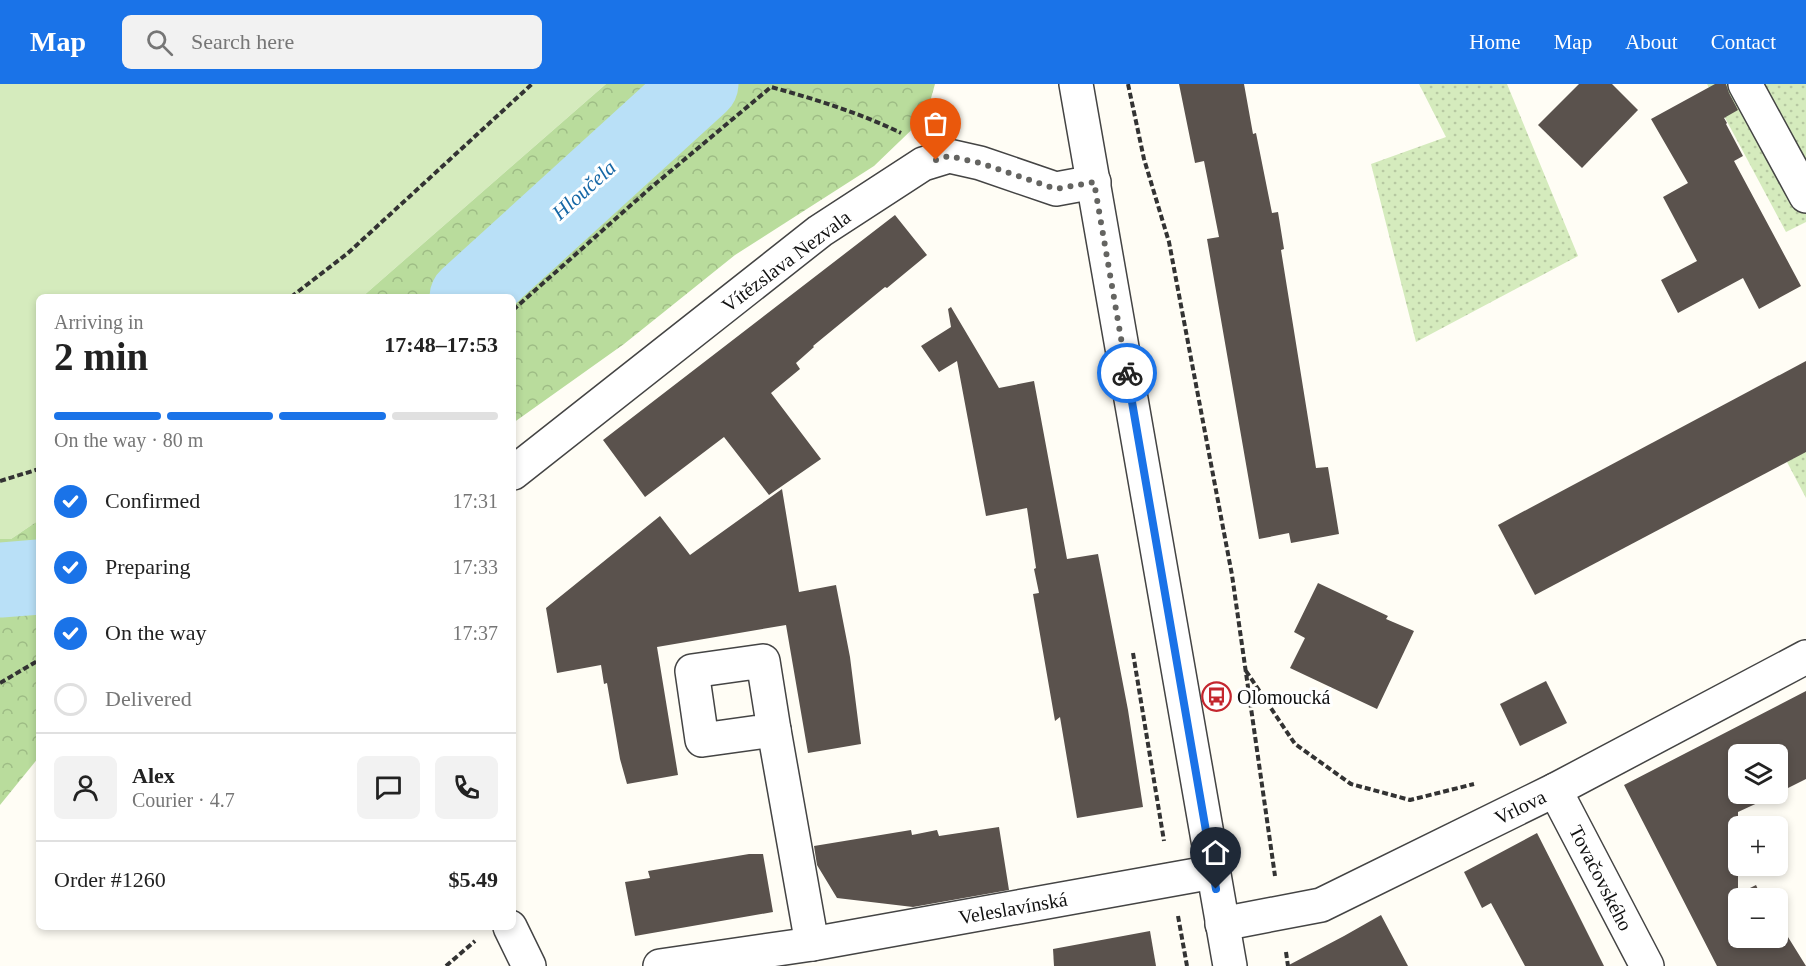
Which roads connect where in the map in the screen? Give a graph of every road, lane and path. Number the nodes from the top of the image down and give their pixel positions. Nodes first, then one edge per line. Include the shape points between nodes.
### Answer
1 (532, 84) edge
2 (1076, 84) edge
3 (1128, 84) edge
4 (1745, 84) edge
5 (773, 85) edge
6 (949, 156) junction
7 (1094, 182) junction
8 (1804, 189) edge
9 (295, 294) edge
10 (516, 307) edge
11 (36, 470) edge
12 (516, 471) edge
13 (0, 481) edge
14 (1806, 657) edge
15 (36, 662) edge
16 (1245, 671) junction
17 (0, 683) edge
18 (774, 730) dead end
19 (1475, 784) dead end
20 (1555, 790) junction
21 (1266, 814) dead end
22 (1214, 872) junction
23 (1222, 924) junction
24 (511, 930) edge
25 (477, 940) dead end
26 (812, 944) junction
27 (446, 966) edge
28 (529, 966) edge
29 (660, 966) edge
30 (1230, 966) edge
31 (1647, 966) edge

1 - 9 path via 348,253
2 - 7 street
3 - 16 path via 1144,159 1169,242 1232,575
4 - 8 street
5 - 6 path via 884,124
5 - 10 path
6 - 7 street via 1056,189
6 - 12 street, Vítězslava Nezvala via 923,164 820,231
7 - 22 street
11 - 13 path
14 - 20 street, Vrlova
15 - 17 path
16 - 19 path via 1295,744 1351,784 1410,800
16 - 21 path
18 - 26 street
20 - 23 street, Vrlova via 1321,905
20 - 31 street, Tovačovského
22 - 23 street
22 - 26 street, Veleslavínská
23 - 30 street
24 - 28 street
25 - 27 path
26 - 29 street, Veleslavínská

